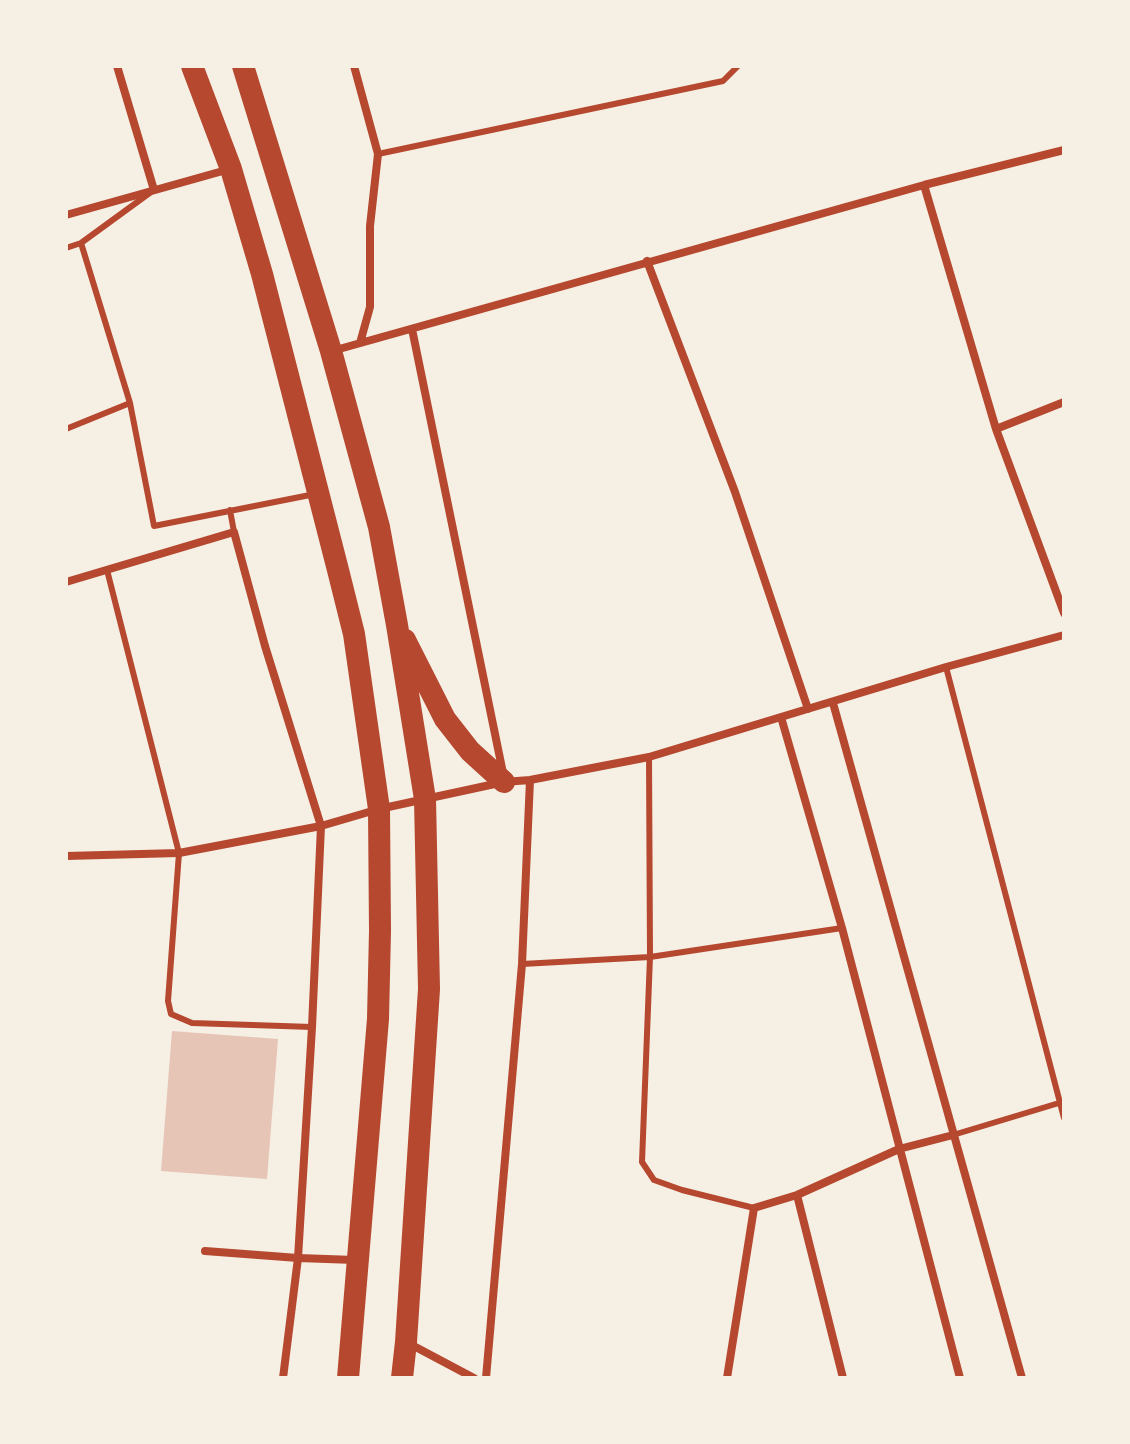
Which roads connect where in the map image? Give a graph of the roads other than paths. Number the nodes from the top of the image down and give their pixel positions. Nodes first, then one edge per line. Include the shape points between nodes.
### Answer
1 (117, 66) edge
2 (192, 66) edge
3 (354, 66) edge
4 (738, 66) edge
5 (251, 82) edge
6 (1064, 150) edge
7 (378, 154) junction
8 (231, 169) junction
9 (924, 185) junction
10 (154, 190) junction
11 (66, 215) edge
12 (81, 243) junction
13 (66, 248) edge
14 (647, 261) junction
15 (412, 329) junction
16 (360, 343) junction
17 (331, 351) junction
18 (1064, 402) edge
19 (130, 403) junction
20 (66, 429) edge
21 (996, 429) junction
22 (318, 493) junction
23 (230, 510) junction
24 (234, 532) junction
25 (107, 570) junction
26 (66, 582) edge
27 (1064, 613) edge
28 (397, 625) junction
29 (1064, 635) edge
30 (946, 667) junction
31 (833, 703) junction
32 (808, 709) junction
33 (781, 717) junction
34 (649, 757) junction
35 (530, 780) junction
36 (504, 782) junction
37 (425, 799) junction
38 (379, 809) junction
39 (321, 826) junction
40 (179, 853) junction
41 (66, 856) edge
42 (842, 928) junction
43 (650, 957) junction
44 (522, 964) junction
45 (312, 1027) junction
46 (1059, 1103) junction
47 (1064, 1118) edge
48 (953, 1135) junction
49 (899, 1149) junction
50 (797, 1195) junction
51 (754, 1208) junction
52 (205, 1251) dead end
53 (298, 1258) junction
54 (357, 1260) junction
55 (406, 1342) junction
56 (283, 1378) edge
57 (348, 1378) edge
58 (402, 1378) edge
59 (474, 1378) edge
60 (486, 1378) edge
61 (727, 1378) edge
62 (843, 1378) edge
63 (960, 1378) edge
64 (1022, 1378) edge

1 - 10 street
2 - 8 highway
3 - 7 street
4 - 7 lane via 723,81
5 - 17 highway
6 - 9 street
7 - 16 street via 370,226 370,307
8 - 10 street
8 - 22 highway
9 - 14 street
9 - 21 street
10 - 11 street
10 - 12 lane
12 - 13 lane
12 - 19 lane
14 - 15 street
14 - 32 street via 735,492
15 - 16 street
15 - 36 street
16 - 17 street
17 - 28 highway via 379,527
18 - 21 street
19 - 20 lane
19 - 23 lane via 154,526
21 - 27 street
22 - 23 lane
22 - 38 highway via 354,634
23 - 24 lane
24 - 25 street
24 - 39 street
25 - 26 street
25 - 40 lane
28 - 36 highway via 445,719
28 - 37 highway
29 - 30 street
30 - 31 street
30 - 46 lane
31 - 32 street
31 - 48 street
32 - 33 street
33 - 34 street
33 - 42 street
34 - 35 street
34 - 43 lane
35 - 36 street
35 - 44 street
36 - 37 street
37 - 38 street
37 - 55 highway via 429,989
38 - 39 street
38 - 54 highway via 378,1019
39 - 40 street
39 - 45 street
40 - 41 street
40 - 45 lane via 171,1014 192,1023
42 - 43 lane
42 - 49 street
43 - 44 lane
43 - 51 lane via 642,1162 654,1180
44 - 60 street
45 - 53 street
46 - 47 lane
46 - 48 lane
48 - 49 street
48 - 64 street
49 - 50 street
49 - 63 street
50 - 51 street
50 - 62 street
51 - 61 street
52 - 53 street
53 - 54 street
53 - 56 street
54 - 57 highway
55 - 58 highway
55 - 59 street

